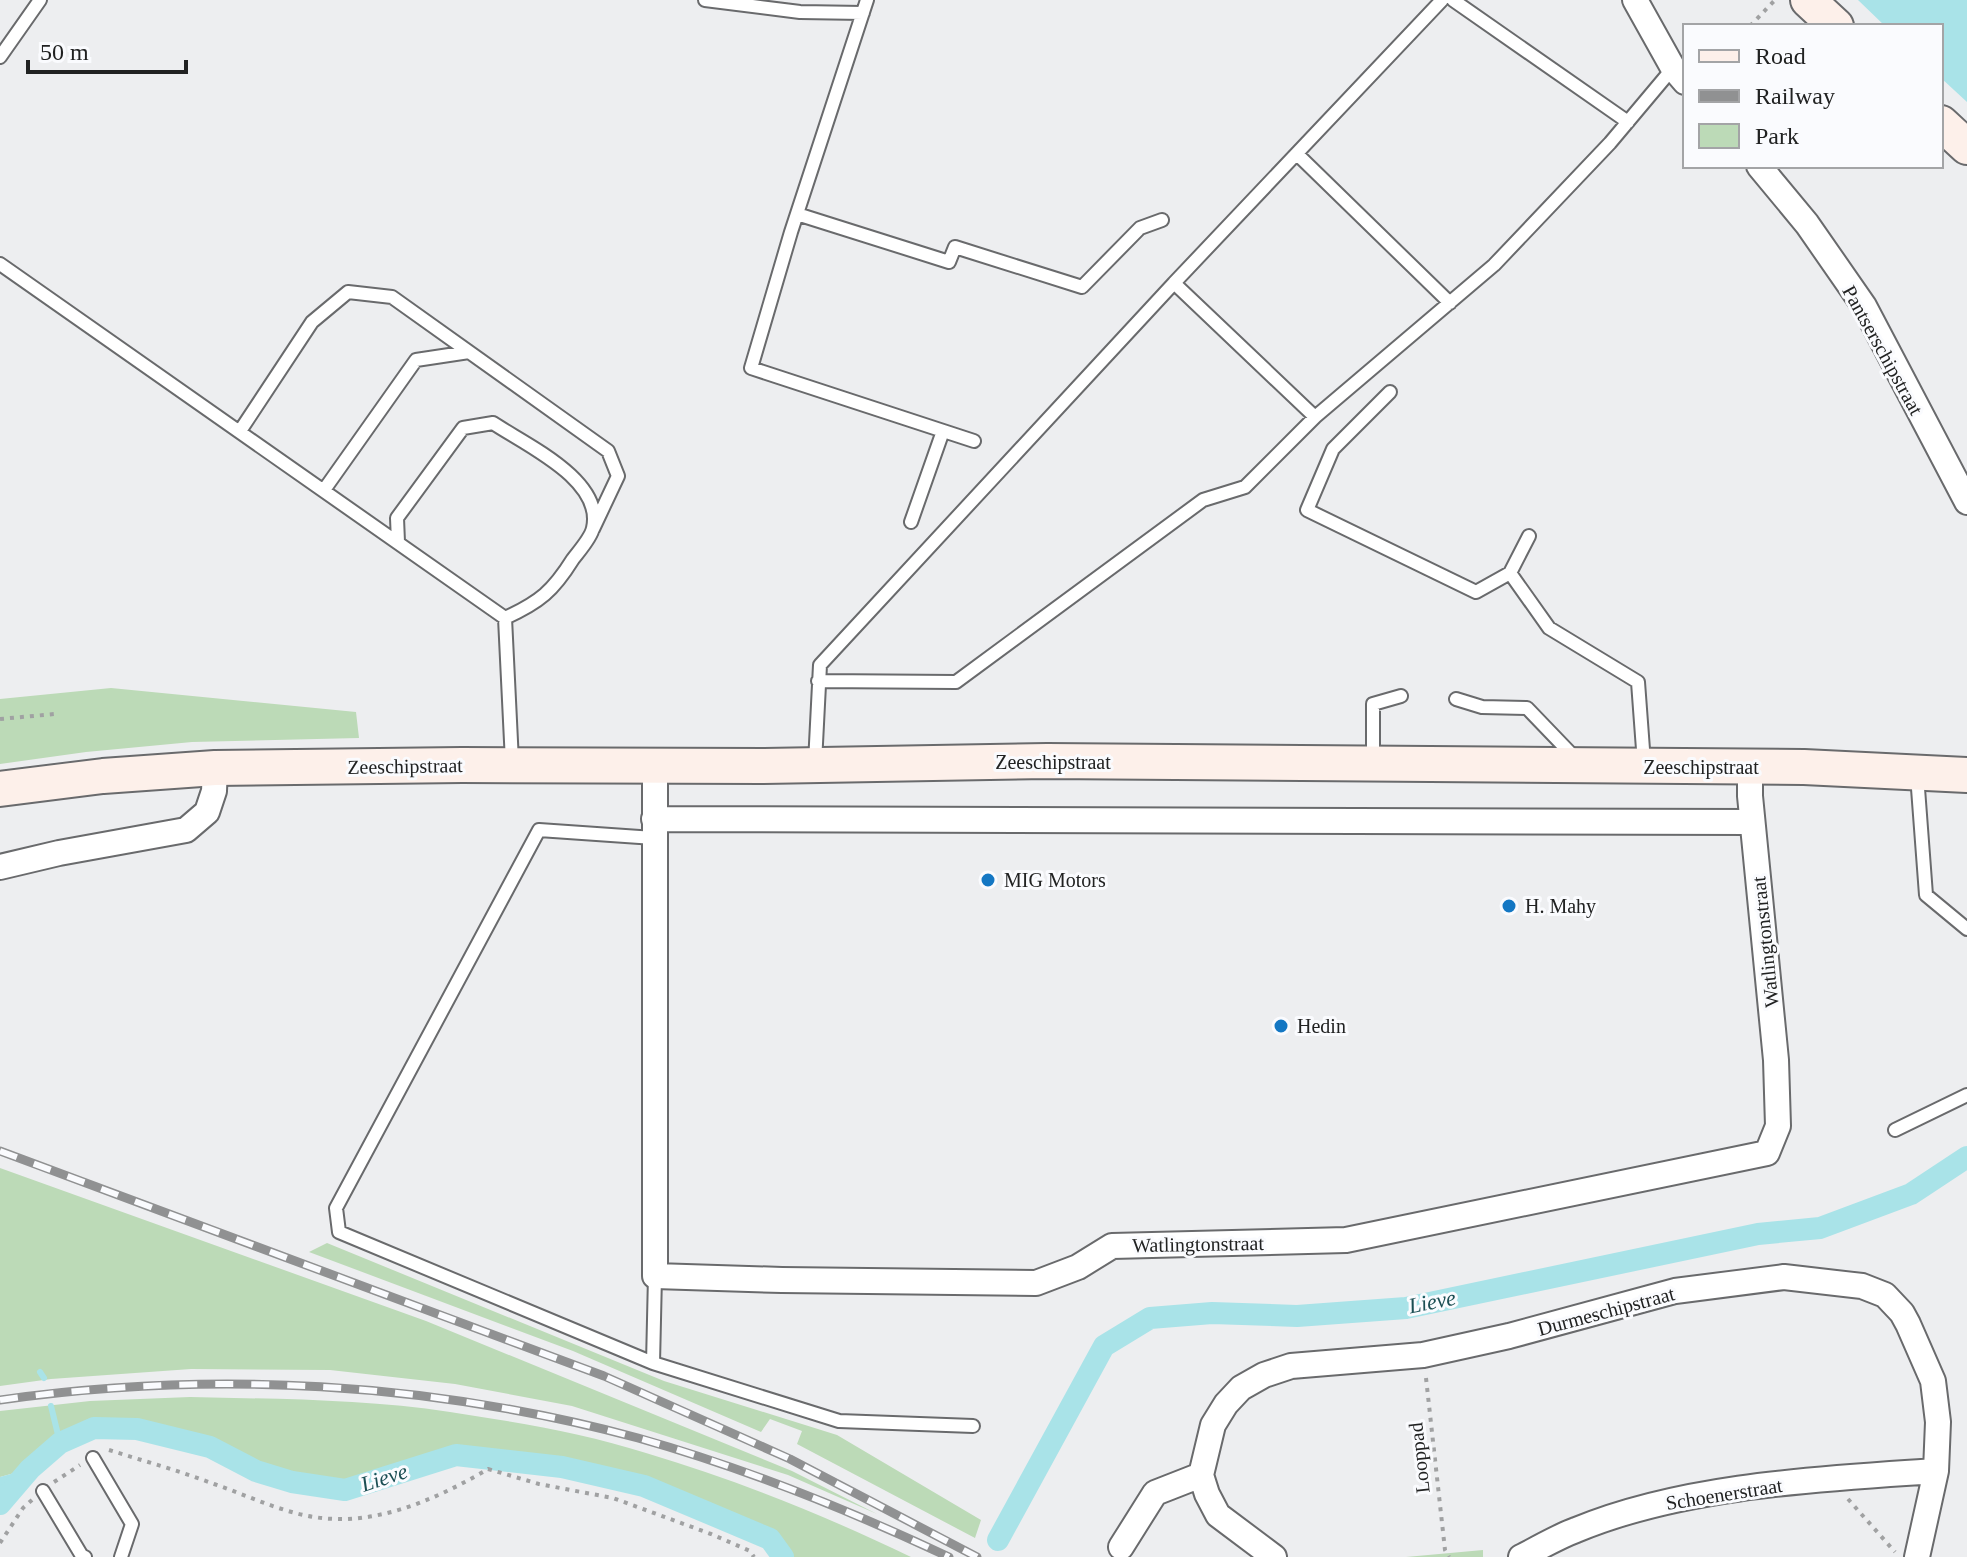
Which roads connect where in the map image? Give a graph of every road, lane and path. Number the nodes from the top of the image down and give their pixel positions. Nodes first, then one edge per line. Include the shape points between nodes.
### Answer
1 (40, 0) edge
2 (705, 0) edge
3 (867, 0) edge
4 (1442, 0) edge
5 (1453, 0) edge
6 (1635, 0) edge
7 (1775, 0) edge
8 (1808, 0) edge
9 (863, 13) junction
10 (1752, 24) edge
11 (1834, 24) edge
12 (0, 57) edge
13 (1679, 75) edge
14 (1628, 122) junction
15 (1943, 125) edge
16 (1967, 147) edge
17 (1297, 154) junction
18 (1761, 168) edge
19 (797, 214) junction
20 (1162, 220) dead end
21 (0, 264) edge
22 (1174, 283) junction
23 (1450, 303) junction
24 (469, 352) junction
25 (1390, 392) dead end
26 (1315, 417) junction
27 (240, 431) junction
28 (943, 431) junction
29 (974, 441) dead end
30 (324, 490) junction
31 (1967, 502) edge
32 (911, 522) dead end
33 (593, 529) junction
34 (1529, 536) dead end
35 (398, 542) junction
36 (1510, 573) junction
37 (505, 618) junction
38 (818, 681) junction
39 (1401, 696) dead end
40 (1456, 699) dead end
41 (55, 714) dead end
42 (0, 719) edge
43 (1967, 761) edge
44 (655, 764) junction
45 (1373, 764) junction
46 (512, 765) junction
47 (815, 765) junction
48 (1583, 766) junction
49 (1644, 766) junction
50 (1750, 767) junction
51 (215, 768) junction
52 (1903, 772) junction
53 (1967, 775) edge
54 (0, 789) edge
55 (1752, 822) junction
56 (654, 828) junction
57 (0, 867) edge
58 (1967, 929) edge
59 (1967, 1095) edge
60 (1895, 1130) dead end
61 (655, 1276) junction
62 (1423, 1355) junction
63 (653, 1363) junction
64 (973, 1426) dead end
65 (93, 1458) junction
66 (1936, 1471) junction
67 (1201, 1475) junction
68 (1829, 1478) junction
69 (43, 1491) junction
70 (0, 1543) edge
71 (1121, 1547) dead end
72 (85, 1557) edge
73 (121, 1557) edge
74 (754, 1557) edge
75 (1274, 1557) edge
76 (1449, 1557) edge
77 (1521, 1557) edge
78 (1899, 1557) edge
79 (1917, 1557) edge

1 - 12 lane
2 - 9 lane via 800,12
3 - 9 lane
4 - 17 lane
5 - 14 lane
6 - 13 street
7 - 10 path
8 - 11 main road
9 - 19 lane
13 - 14 lane
14 - 23 lane via 1494,265
15 - 16 main road
17 - 22 lane
17 - 23 lane
18 - 31 street, Pantserschipstraat via 1864,306
19 - 20 lane via 949,262 955,247 1082,287 1140,228
19 - 28 lane via 751,368
21 - 27 lane
22 - 26 lane
22 - 38 lane via 820,665
23 - 26 lane
24 - 27 lane via 392,297 348,292 312,322
24 - 30 lane via 416,360
24 - 33 lane via 608,451 618,476
25 - 36 lane via 1333,449 1307,510 1476,592
26 - 38 lane via 1245,487 1203,500 956,682
27 - 30 lane
28 - 29 lane
28 - 32 lane
30 - 35 lane
33 - 35 lane via 591,502 579,479 493,423 463,428 397,518
33 - 37 lane via 556,585 530,607
34 - 36 lane
35 - 37 lane
36 - 49 lane via 1549,628 1638,682
37 - 46 lane
38 - 47 lane
39 - 45 lane via 1373,704
40 - 48 lane via 1482,707 1527,708
41 - 42 path
43 - 52 main road, Zeeschipstraat
44 - 46 main road, Zeeschipstraat
44 - 47 main road, Zeeschipstraat
44 - 56 street
45 - 47 main road, Zeeschipstraat
45 - 48 main road, Zeeschipstraat
46 - 51 main road, Zeeschipstraat
48 - 49 main road, Zeeschipstraat
49 - 50 main road, Zeeschipstraat
50 - 52 main road, Zeeschipstraat
50 - 55 street, Watlingtonstraat
51 - 54 main road, Zeeschipstraat
51 - 57 street via 207,812 186,830
52 - 53 main road, Zeeschipstraat
52 - 58 lane via 1926,895
55 - 56 street
55 - 61 street, Watlingtonstraat via 1776,1060 1778,1126 1767,1153 1346,1240 1112,1246 1036,1283
56 - 61 street
56 - 63 lane via 539,830 336,1208 339,1232
59 - 60 lane
61 - 63 lane
62 - 66 street, Durmeschipstraat via 1675,1291 1784,1277 1862,1286 1885,1295 1902,1313 1933,1381
62 - 67 street, Durmeschipstraat via 1291,1366 1264,1375 1226,1404 1213,1425
62 - 76 path, Looppad
63 - 64 lane via 839,1421
65 - 69 path
65 - 73 lane via 132,1524
65 - 74 path via 107,1450 183,1472 289,1513 338,1519 418,1502 488,1469 613,1498 711,1534
66 - 68 street, Schoenerstraat
66 - 79 street, Durmeschipstraat
67 - 71 street via 1155,1493
67 - 75 street via 1218,1515
68 - 77 street, Schoenerstraat via 1660,1504 1575,1530
68 - 78 path
69 - 70 path via 23,1508
69 - 72 lane

